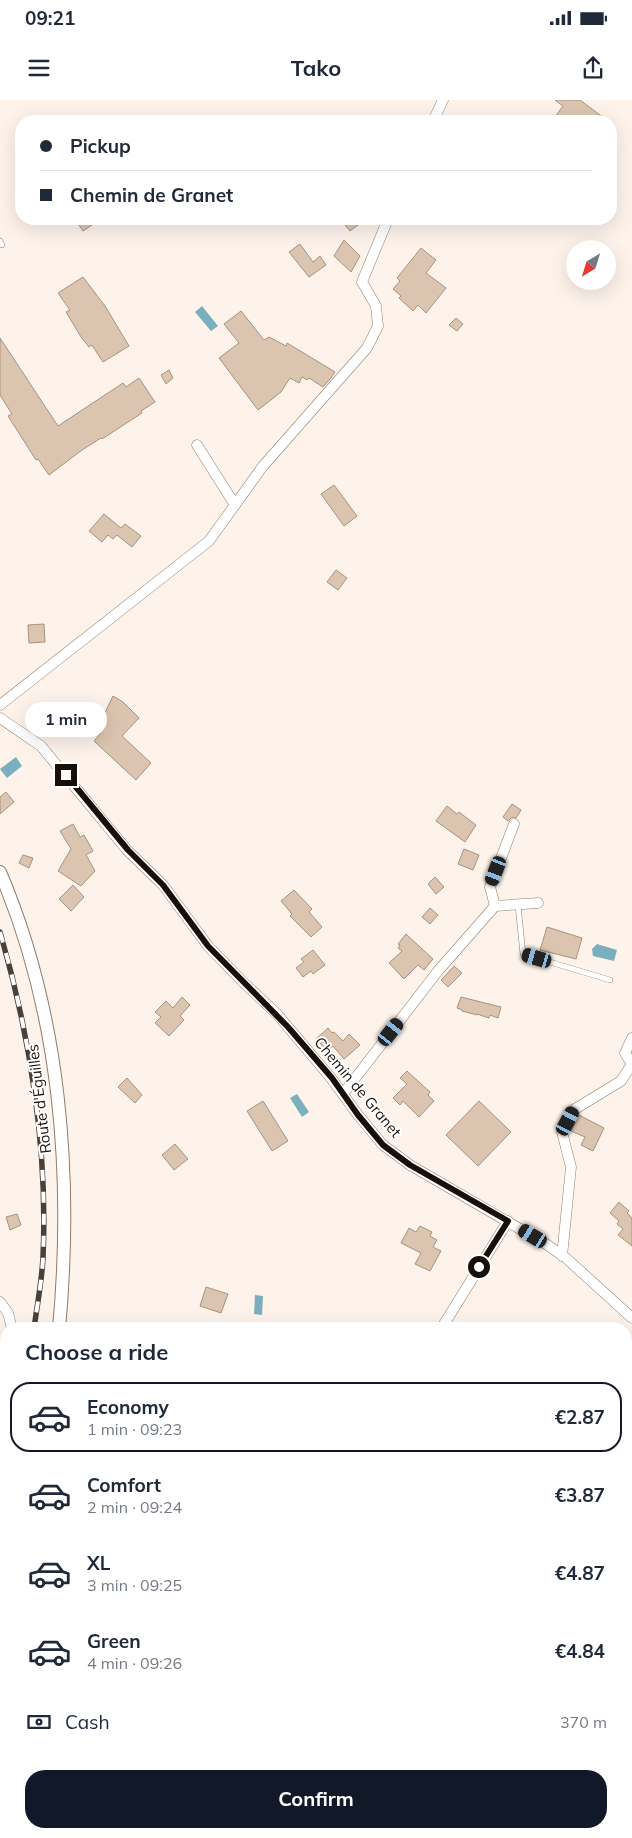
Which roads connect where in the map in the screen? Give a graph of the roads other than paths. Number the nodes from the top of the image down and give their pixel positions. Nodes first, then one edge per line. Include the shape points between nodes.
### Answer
1 (444, 100) edge
2 (436, 115) edge
3 (386, 225) edge
4 (197, 445) dead end
5 (235, 505) junction
6 (0, 705) edge
7 (0, 718) edge
8 (514, 824) dead end
9 (0, 872) edge
10 (538, 904) dead end
11 (518, 905) junction
12 (495, 906) junction
13 (610, 980) dead end
14 (632, 1038) edge
15 (632, 1064) edge
16 (343, 1094) junction
17 (508, 1221) junction
18 (562, 1256) junction
19 (0, 1302) edge
20 (632, 1318) edge
21 (10, 1322) edge
22 (59, 1322) edge
23 (445, 1322) edge

1 - 2 street
3 - 5 street via 362,282 376,306 378,326 367,348 263,466
4 - 5 street
5 - 6 street via 209,541
7 - 16 street, Chemin de Granet via 41,746 128,850 163,885 208,946 277,1014
8 - 12 street via 490,887
9 - 22 street, Route d'Éguilles via 25,938 53,1060 64,1182 65,1241
10 - 11 street
11 - 12 street
11 - 13 lane via 523,954
12 - 16 street via 438,971
14 - 15 street via 625,1052
15 - 18 street via 621,1082 575,1109 562,1132 571,1167
16 - 17 street, Chemin de Granet via 383,1145 410,1165
17 - 18 street, Chemin de Granet
17 - 23 street
18 - 20 street, Chemin de Granet
19 - 21 street

